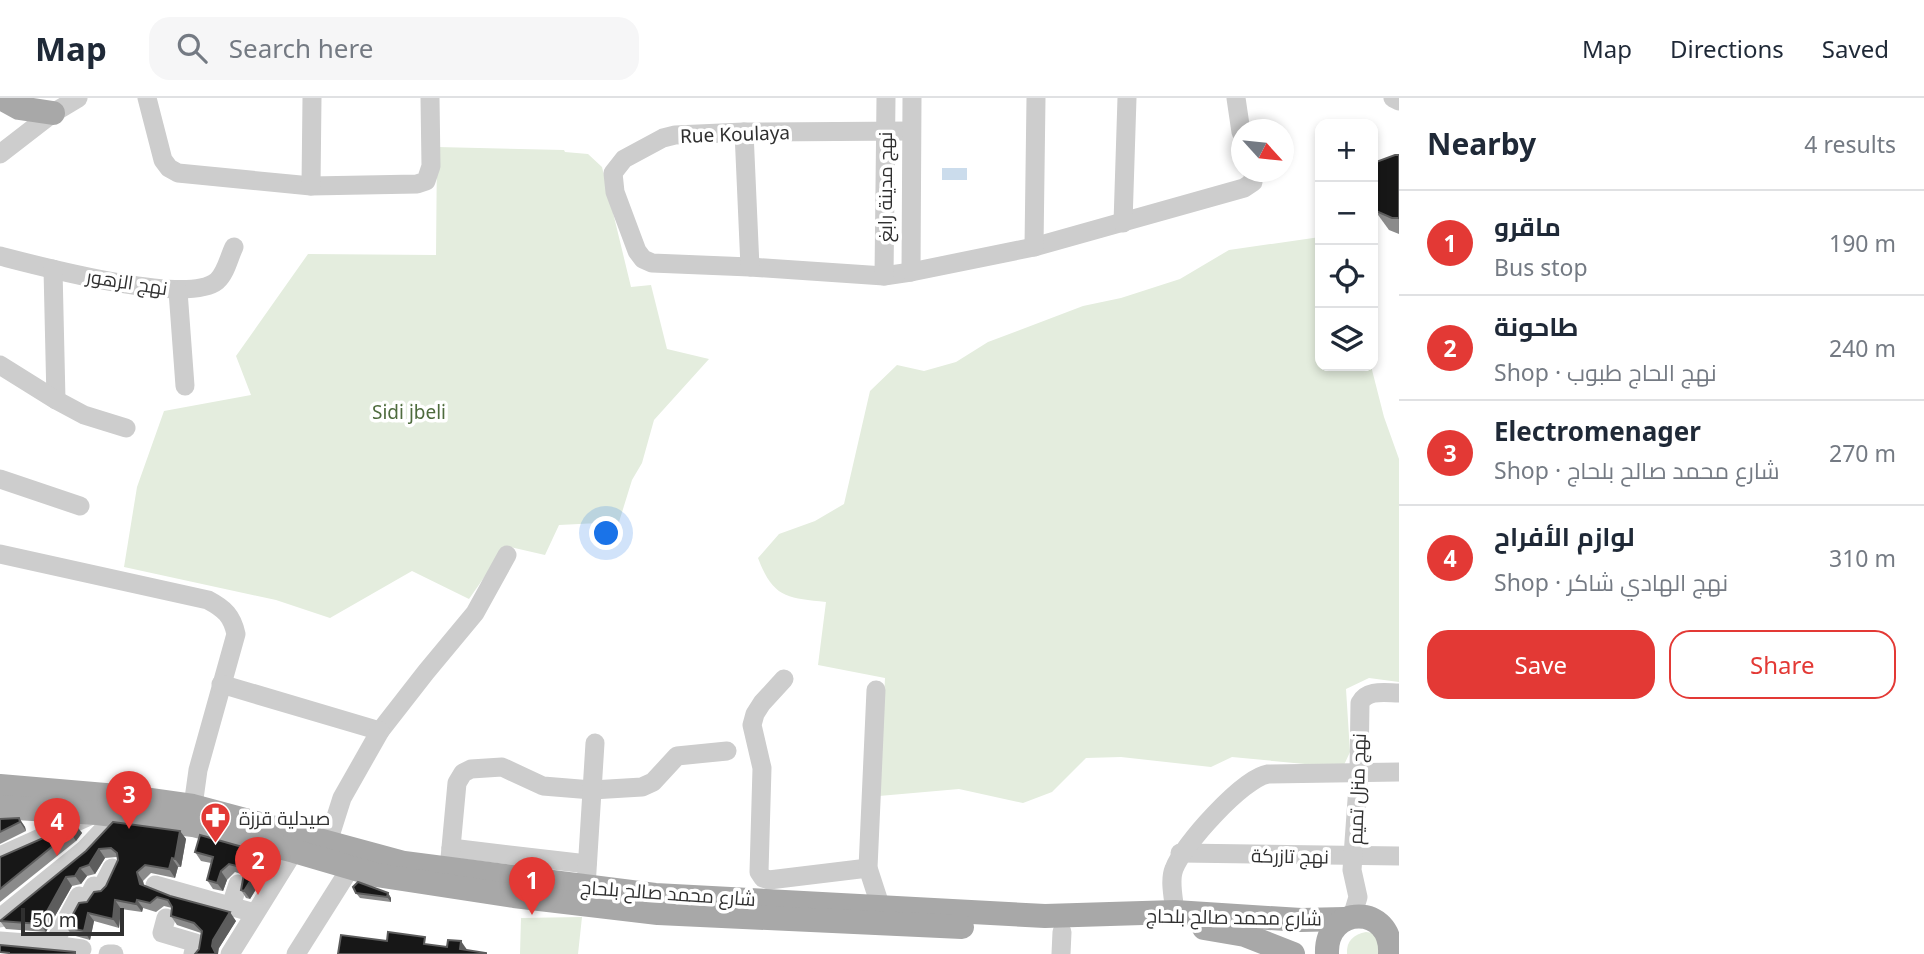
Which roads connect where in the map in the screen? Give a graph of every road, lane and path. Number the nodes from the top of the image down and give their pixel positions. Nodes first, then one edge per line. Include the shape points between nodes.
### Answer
1 (1, 98) edge
2 (78, 98) edge
3 (147, 98) edge
4 (312, 98) edge
5 (430, 98) edge
6 (886, 98) edge
7 (912, 98) edge
8 (1037, 98) edge
9 (1127, 98) edge
10 (1236, 98) edge
11 (1393, 98) edge
12 (1399, 101) edge
13 (53, 113) junction
14 (1239, 119) edge
15 (885, 131) junction
16 (911, 131) junction
17 (744, 132) junction
18 (0, 153) edge
19 (1253, 182) edge
20 (311, 186) junction
21 (1123, 223) junction
22 (234, 247) dead end
23 (1034, 247) junction
24 (0, 256) edge
25 (750, 267) junction
26 (52, 269) junction
27 (911, 272) junction
28 (884, 276) junction
29 (178, 290) junction
30 (0, 365) edge
31 (185, 386) dead end
32 (56, 400) junction
33 (126, 428) dead end
34 (0, 479) edge
35 (80, 506) dead end
36 (0, 554) edge
37 (507, 555) dead end
38 (784, 679) dead end
39 (221, 684) junction
40 (876, 690) dead end
41 (1399, 693) edge
42 (380, 731) junction
43 (595, 743) dead end
44 (727, 751) dead end
45 (1359, 772) junction
46 (1399, 772) edge
47 (0, 786) edge
48 (592, 790) junction
49 (193, 806) junction
50 (0, 807) edge
51 (107, 814) junction
52 (328, 842) junction
53 (295, 851) junction
54 (1180, 853) junction
55 (0, 856) edge
56 (1399, 856) edge
57 (1354, 857) junction
58 (450, 858) junction
59 (351, 867) junction
60 (112, 868) edge
61 (868, 868) junction
62 (238, 884) dead end
63 (155, 885) dead end
64 (578, 885) junction
65 (880, 905) junction
66 (231, 906) junction
67 (1175, 912) junction
68 (255, 913) junction
69 (1399, 913) edge
70 (1353, 917) junction
71 (0, 918) edge
72 (166, 918) dead end
73 (0, 941) edge
74 (1062, 943) edge
75 (53, 945) junction
76 (82, 948) dead end
77 (1393, 951) edge
78 (108, 954) edge
79 (114, 954) edge
80 (192, 954) edge
81 (230, 954) edge
82 (296, 954) edge
83 (1293, 954) edge
84 (1327, 954) edge

1 - 13 main road via 19,108
2 - 13 street
3 - 20 street via 163,160 178,173
4 - 20 street
5 - 20 street via 428,177 417,184
6 - 15 street, نهج مدينة رابغ
7 - 16 street, نهج مدينة رابغ
8 - 23 street
9 - 21 street
10 - 14 street
11 - 12 street
13 - 18 street
15 - 16 street, Rue Koulaya
15 - 17 street, Rue Koulaya
15 - 28 street, نهج مدينة رابغ
16 - 27 street, نهج مدينة رابغ
17 - 25 street
17 - 25 street, Rue Koulaya via 663,138 624,159 613,178 643,259
19 - 21 street, Rue Koulaya
21 - 23 street, Rue Koulaya
22 - 29 street, نهج الزهور via 216,281
23 - 27 street, Rue Koulaya
24 - 26 street, نهج الزهور
25 - 28 street, Rue Koulaya
26 - 29 street, نهج الزهور
26 - 32 street
27 - 28 street, Rue Koulaya
29 - 31 street
30 - 32 street
32 - 33 street via 84,415
34 - 35 street
36 - 39 street via 208,600 221,607 232,618 236,634
37 - 42 street via 475,613
38 - 61 street via 762,703 752,725 762,768 759,872 769,880
39 - 42 street
39 - 49 street
40 - 61 street
41 - 45 street, نهج منزل تميم via 1362,698
42 - 52 street via 342,798
43 - 48 street
44 - 48 street via 677,756 653,782 642,787
45 - 46 street
45 - 54 street via 1255,777
45 - 57 street, نهج منزل تميم
47 - 49 main road, شارع محمد صالح بلحاج
48 - 58 street via 543,786 502,768 471,769 457,783
48 - 64 street
49 - 52 main road, شارع محمد صالح بلحاج
50 - 51 main road, شارع محمد صالح بلحاج
51 - 53 main road, شارع محمد صالح بلحاج via 193,825
51 - 55 street
51 - 71 street via 84,850
52 - 58 main road, شارع محمد صالح بلحاج via 386,859
53 - 59 main road, شارع محمد صالح بلحاج
53 - 68 street
54 - 57 street, نهج تازركة
54 - 67 street via 1172,873
56 - 57 street, نهج تازركة
57 - 70 street, نهج منزل تميم via 1352,874 1358,892
58 - 64 main road, شارع محمد صالح بلحاج
59 - 64 main road, شارع محمد صالح بلحاج via 400,880
59 - 82 street
60 - 75 street via 101,889 94,886 87,900 79,896
61 - 65 street
62 - 66 street
63 - 66 street
64 - 65 main road, شارع محمد صالح بلحاج via 655,895
64 - 74 main road, شارع محمد صالح بلحاج via 658,914
65 - 67 main road, شارع محمد صالح بلحاج via 1045,916
66 - 68 street
67 - 70 main road, شارع محمد صالح بلحاج via 1301,920
68 - 81 street
69 - 70 main road, شارع محمد صالح بلحاج
70 - 77 main road via 1381,925
70 - 84 main road via 1336,925
72 - 80 street via 162,933 196,943
73 - 75 street
74 - 83 main road, شارع محمد صالح بلحاج via 1180,926 1245,935
75 - 76 street
78 - 79 street

